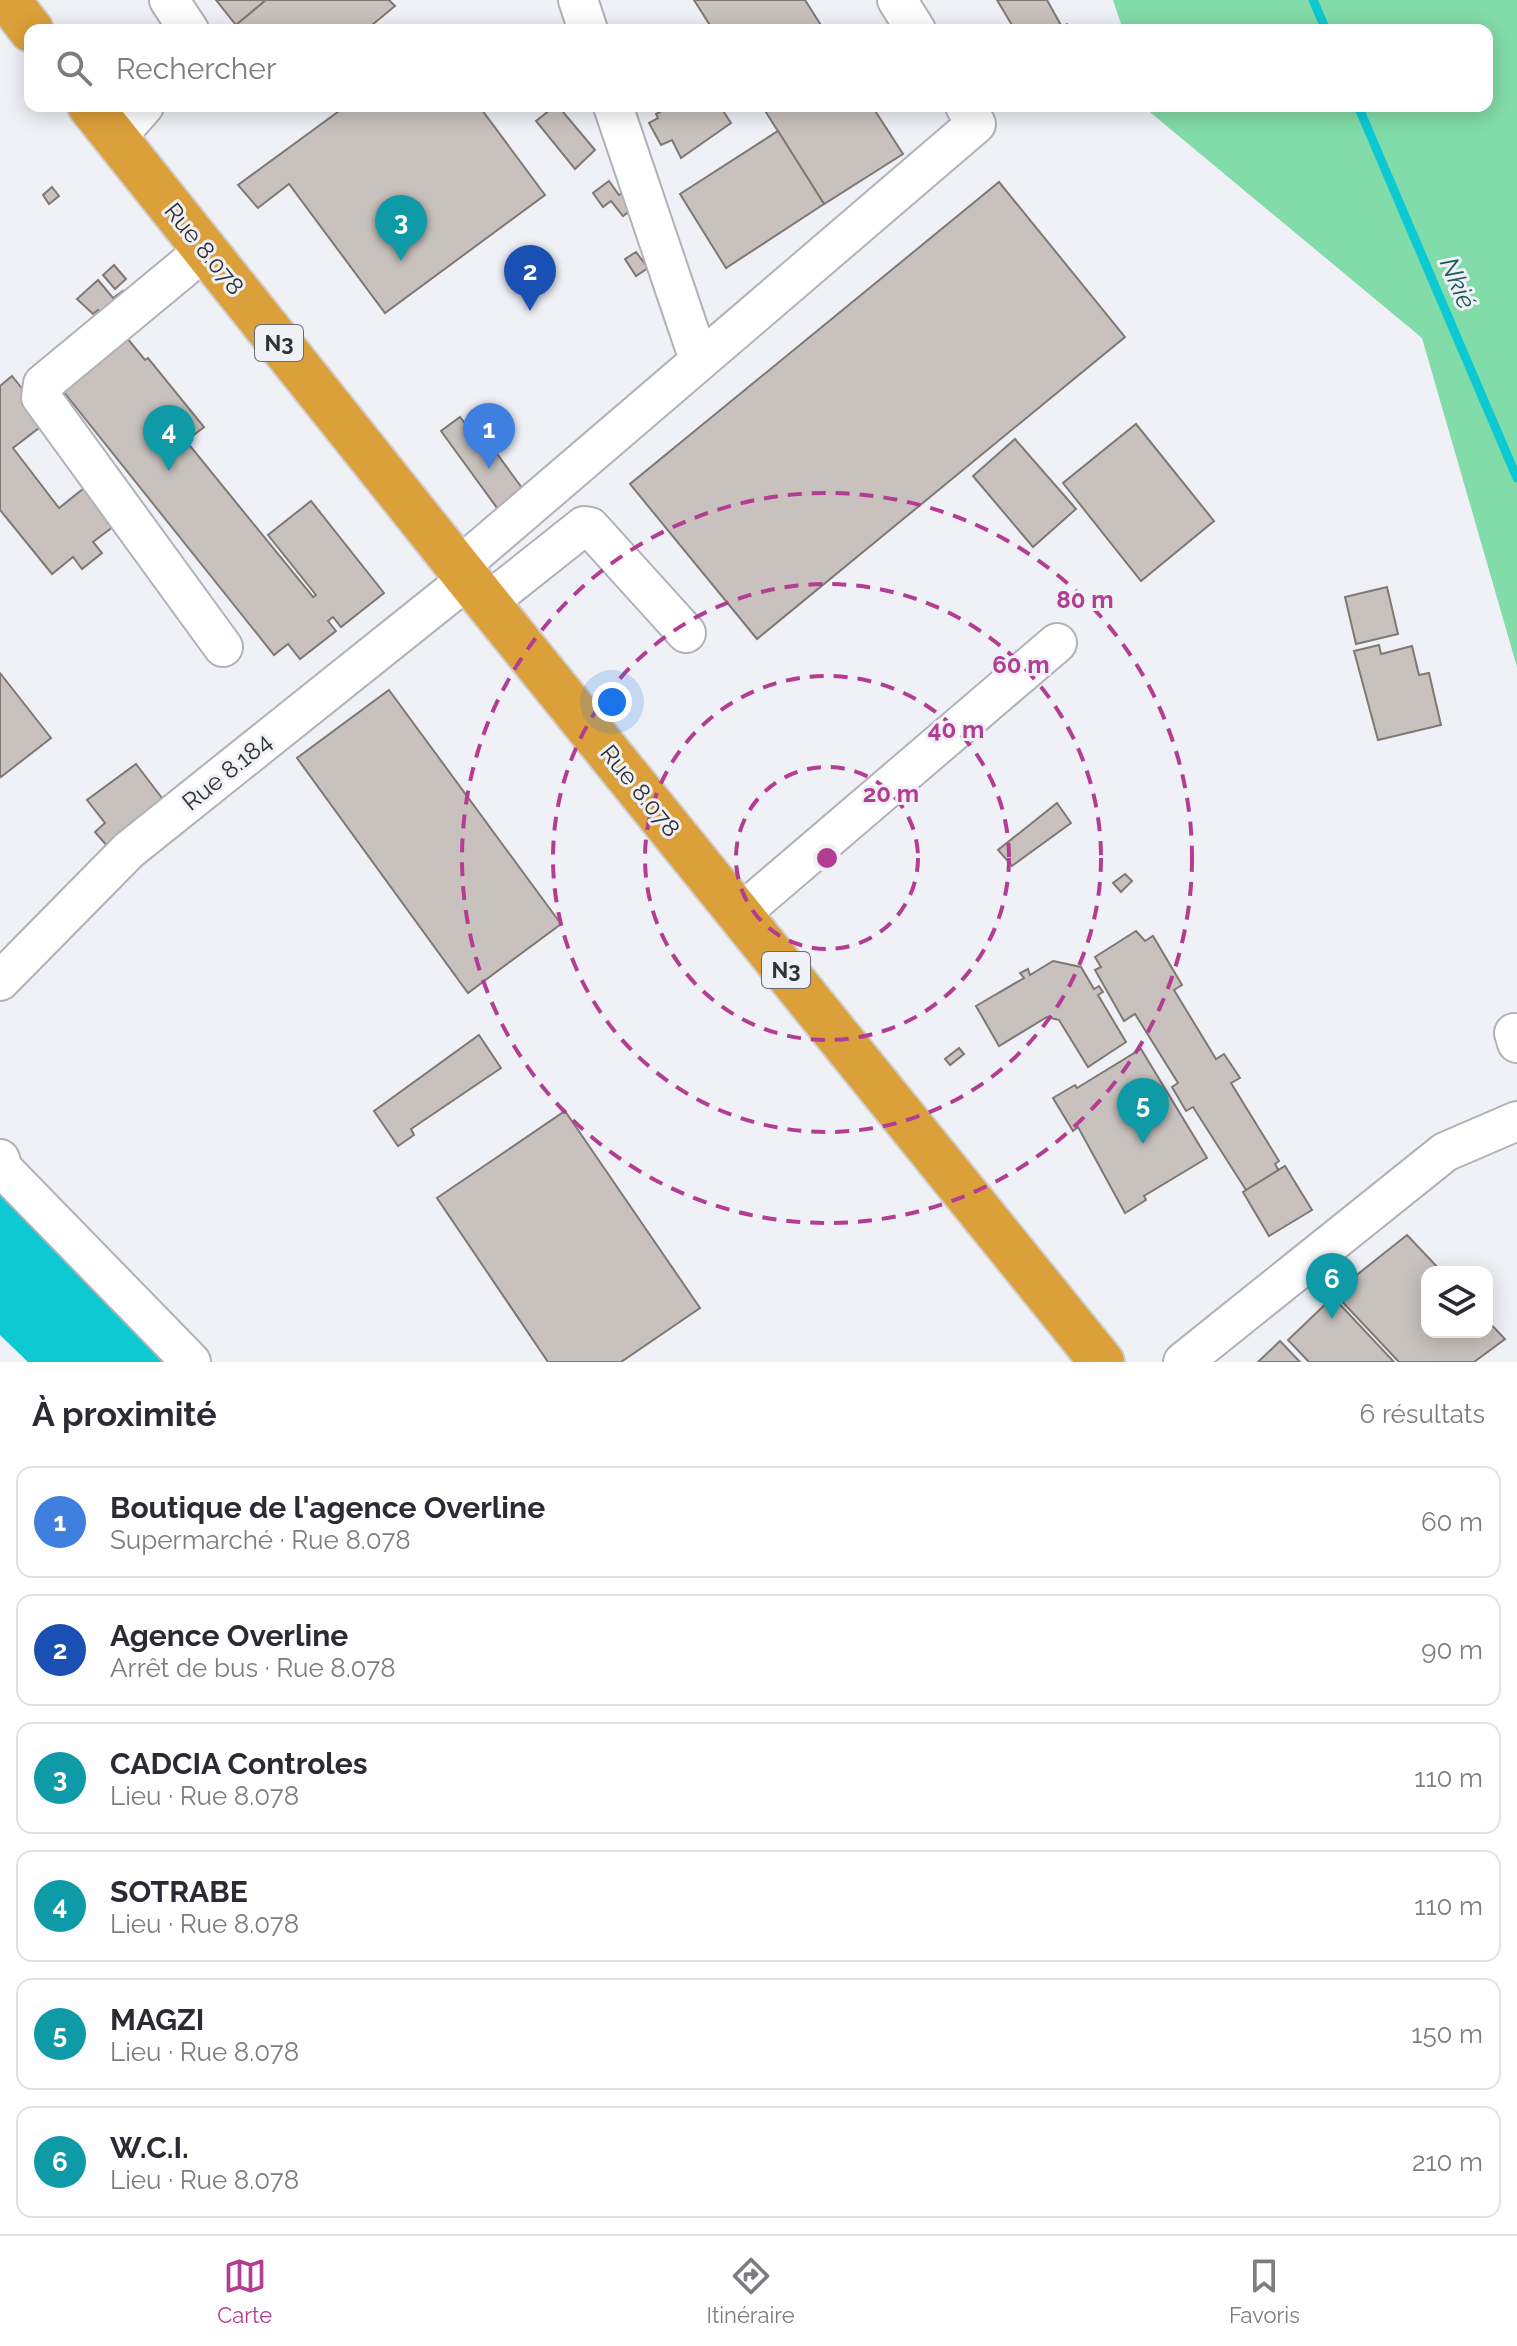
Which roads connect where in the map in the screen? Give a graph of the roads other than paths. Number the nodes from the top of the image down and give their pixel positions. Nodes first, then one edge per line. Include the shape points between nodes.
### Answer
1 (8, 0) edge
2 (169, 0) edge
3 (578, 0) edge
4 (897, 0) edge
5 (26, 24) edge
6 (185, 24) edge
7 (586, 24) edge
8 (912, 24) edge
9 (130, 112) edge
10 (615, 112) edge
11 (969, 112) edge
12 (103, 123) edge
13 (205, 250) junction
14 (699, 360) junction
15 (471, 583) junction
16 (686, 633) dead end
17 (1057, 643) dead end
18 (223, 647) dead end
19 (740, 914) junction
20 (0, 981) edge
21 (1517, 1121) edge
22 (0, 1159) edge
23 (191, 1362) edge
24 (1102, 1362) edge
25 (1183, 1362) edge

1 - 5 highway
2 - 6 street
3 - 7 street
4 - 8 street
9 - 12 street
10 - 14 street
11 - 14 street via 976,124
12 - 13 highway, Rue 8.078 / N3
13 - 15 highway, Rue 8.078 / N3
13 - 18 street via 43,384 41,397
14 - 15 street
15 - 16 street via 590,527
15 - 19 highway, Rue 8.078 / N3
15 - 20 street, Rue 8.184 via 129,850
17 - 19 street
19 - 24 highway, Rue 8.078 / N3
21 - 25 street via 1445,1152
22 - 23 street via 3,1169

